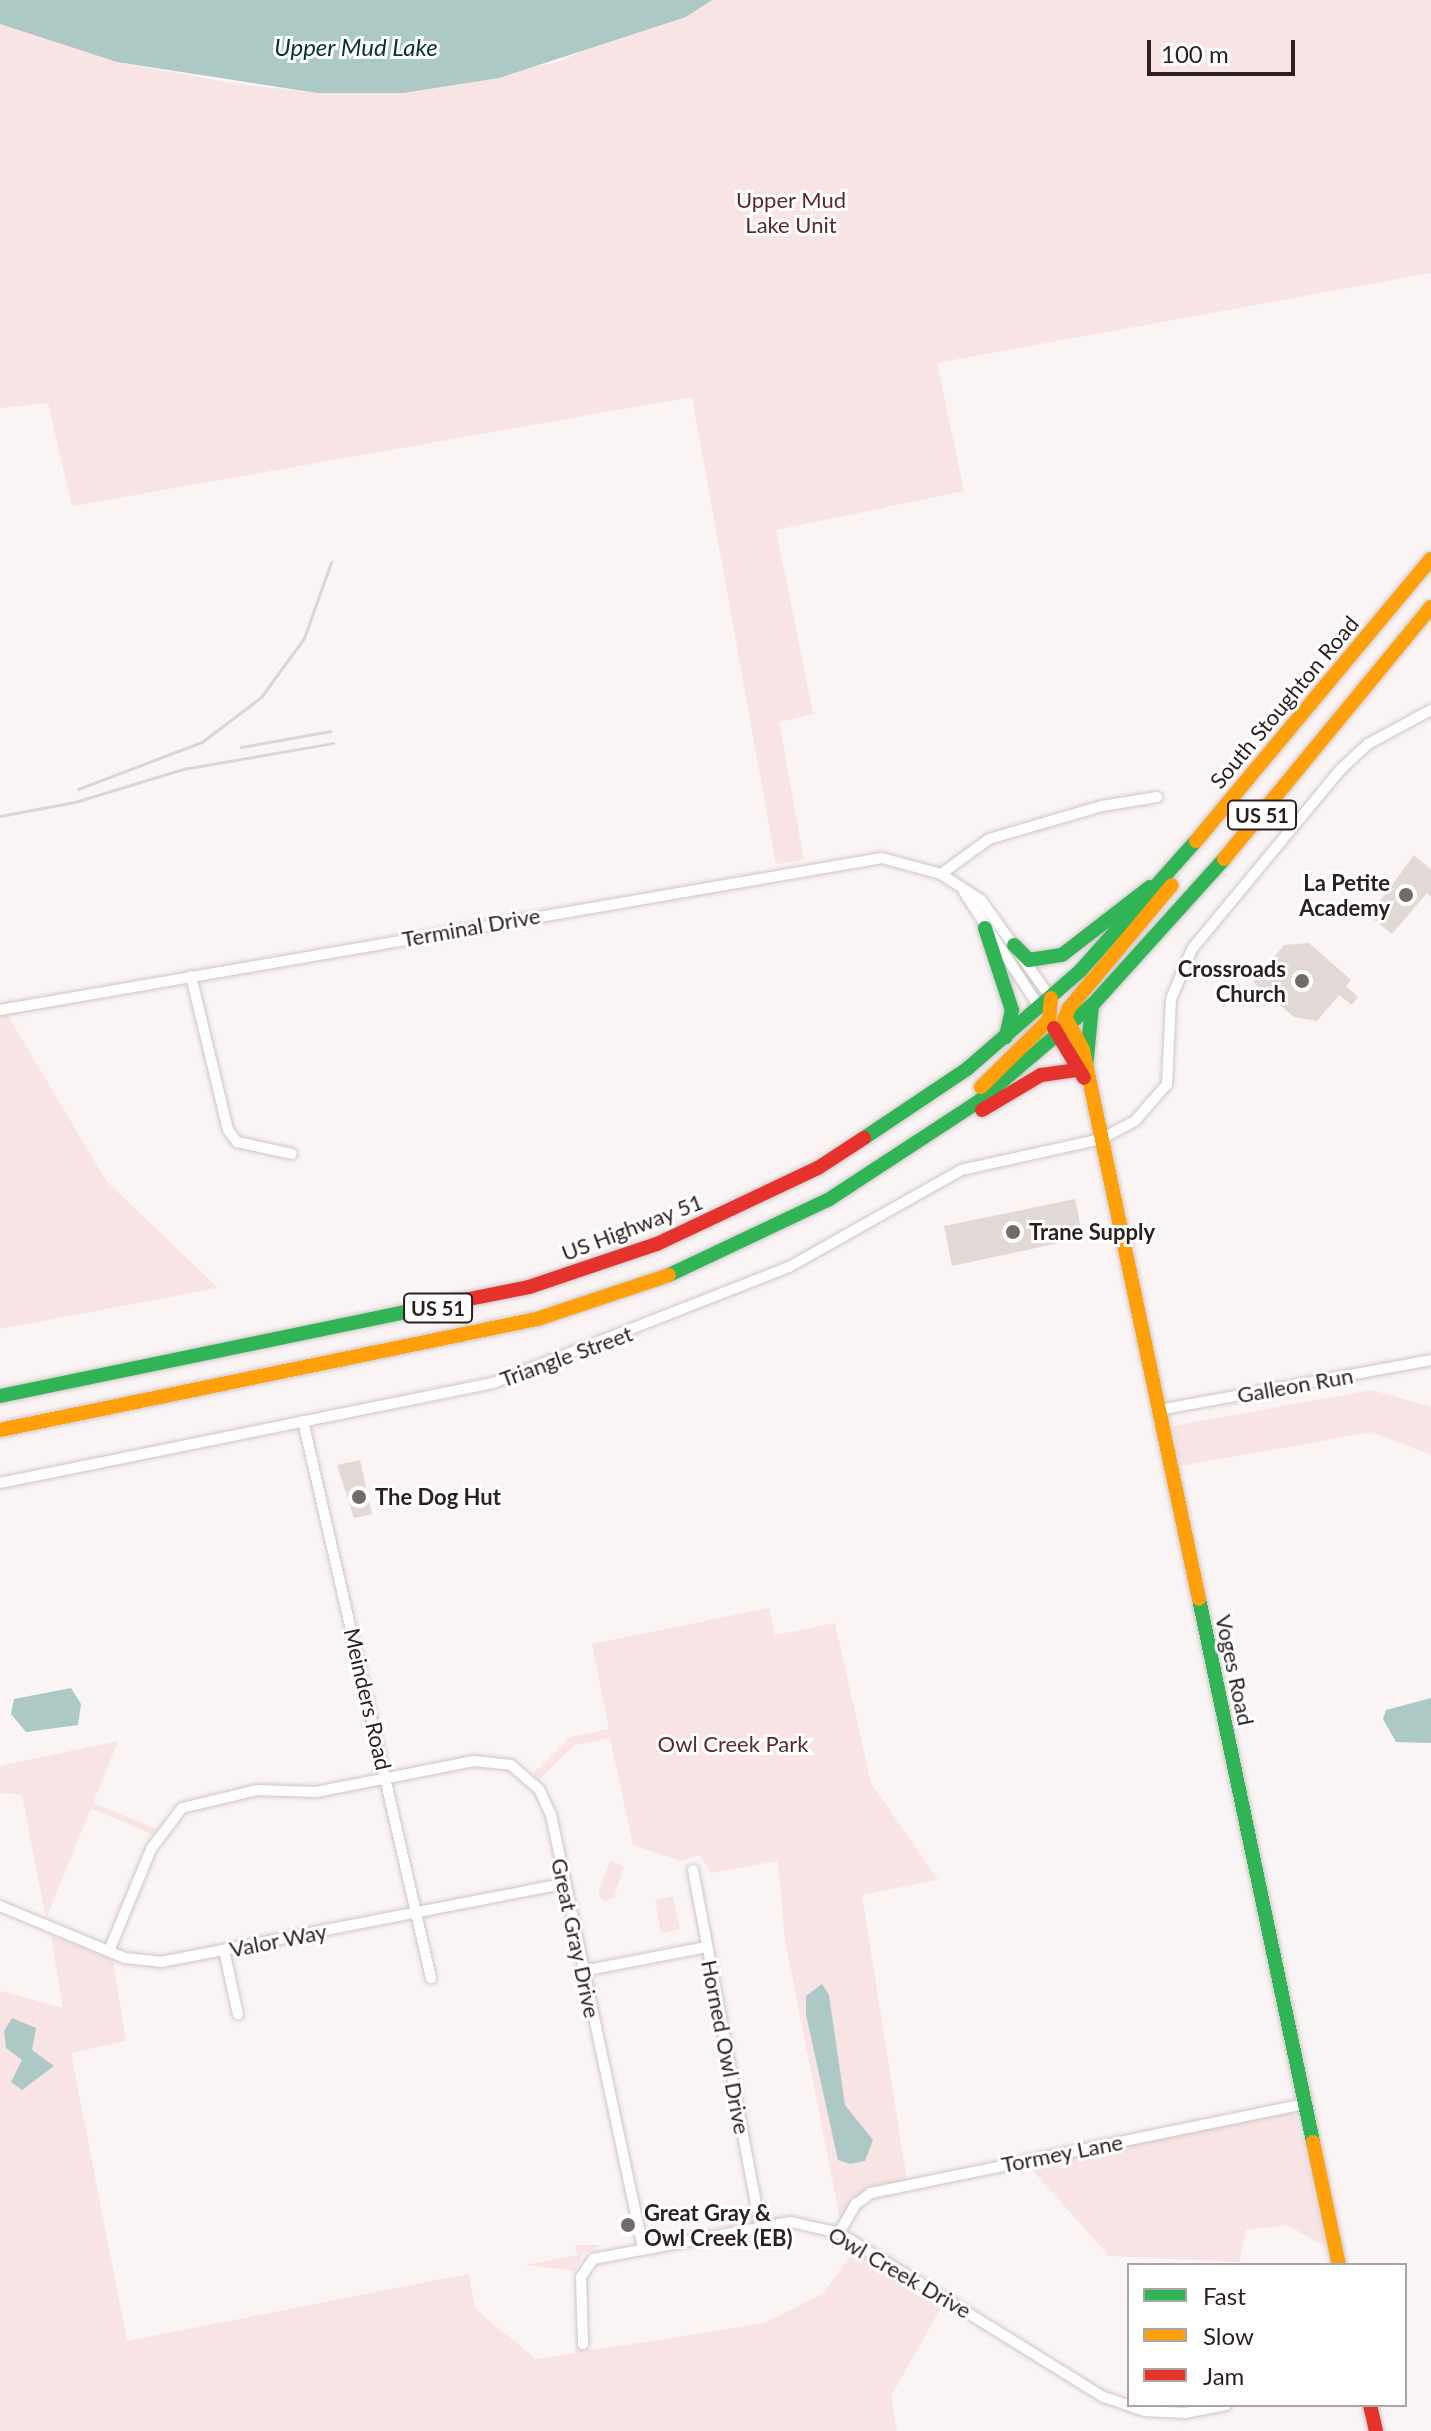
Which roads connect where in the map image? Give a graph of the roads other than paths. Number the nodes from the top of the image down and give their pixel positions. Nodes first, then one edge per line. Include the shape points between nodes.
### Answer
1 (1431, 559) edge
2 (1431, 607) edge
3 (1431, 710) edge
4 (1157, 797) dead end
5 (1182, 858) junction
6 (1171, 872) junction
7 (941, 874) junction
8 (963, 891) junction
9 (985, 928) junction
10 (1014, 945) junction
11 (191, 976) junction
12 (1092, 1004) junction
13 (1047, 1009) junction
14 (0, 1010) edge
15 (1064, 1026) junction
16 (1006, 1037) junction
17 (1082, 1069) junction
18 (941, 1128) junction
19 (928, 1138) junction
20 (1101, 1139) junction
21 (292, 1154) dead end
22 (1431, 1360) edge
23 (0, 1396) edge
24 (1159, 1410) junction
25 (303, 1421) junction
26 (0, 1430) edge
27 (0, 1483) edge
28 (387, 1779) junction
29 (693, 1870) dead end
30 (564, 1884) junction
31 (0, 1906) edge
32 (415, 1913) junction
33 (707, 1947) junction
34 (224, 1950) junction
35 (109, 1951) junction
36 (583, 1971) junction
37 (431, 1978) dead end
38 (238, 2015) dead end
39 (1304, 2104) junction
40 (760, 2224) junction
41 (839, 2233) junction
42 (643, 2248) junction
43 (1339, 2263) edge
44 (583, 2344) dead end
45 (1127, 2405) edge
46 (1133, 2407) edge
47 (1216, 2407) edge
48 (1370, 2407) edge
49 (1376, 2431) edge

1 - 5 main road, South Stoughton Road / US 51
2 - 12 main road, US 51 via 1186,905
3 - 20 street, Triangle Street via 1368,744 1340,770 1192,949 1171,999 1164,1093 1142,1116
4 - 7 street via 1102,806 989,839
5 - 6 main road, South Stoughton Road / US 51
5 - 15 main road via 1180,875
6 - 10 main road via 1062,955 1029,960
6 - 13 main road, US Highway 51 / US 51
7 - 8 street, Terminal Drive
7 - 11 street, Terminal Drive via 895,859 848,860
8 - 9 street, Terminal Drive
8 - 10 street, Terminal Drive via 981,900
9 - 13 street, Terminal Drive
9 - 16 main road via 1012,1010
10 - 13 street, Terminal Drive
11 - 14 street, Terminal Drive
11 - 21 street via 228,1130 237,1142
12 - 15 main road, US 51
12 - 17 main road
13 - 15 main road, Voges Road
13 - 15 main road, Voges Road
13 - 16 main road, US Highway 51 / US 51
13 - 18 main road
15 - 17 main road, Voges Road
15 - 18 main road, US 51
16 - 23 main road, US Highway 51 / US 51 via 931,1096 818,1168 615,1260 458,1304
17 - 19 main road via 1041,1075
17 - 20 main road, Voges Road
18 - 19 main road, US 51
19 - 26 main road, US 51 via 775,1228 581,1306 494,1330
20 - 24 main road, Voges Road
20 - 25 street, Triangle Street via 961,1170 789,1267 541,1367 457,1392
22 - 24 street, Galleon Run
24 - 39 main road, Voges Road
25 - 27 street, Triangle Street
25 - 28 street, Meinders Road
28 - 30 street, Great Gray Drive via 487,1760 523,1773 548,1806
28 - 32 street, Meinders Road
28 - 35 street, Great Gray Drive via 316,1792 257,1790 182,1808 157,1837
29 - 33 street, Horned Owl Drive
30 - 32 street, Valor Way
30 - 36 street, Great Gray Drive
31 - 35 street, Valor Way
32 - 34 street, Valor Way
32 - 37 street, Meinders Road
33 - 36 street
33 - 40 street, Horned Owl Drive
34 - 35 street, Valor Way via 161,1962
34 - 38 street
36 - 42 street, Great Gray Drive
39 - 41 street, Tormey Lane via 871,2193
39 - 43 main road, Voges Road
40 - 41 street, Owl Creek Drive via 791,2222
40 - 42 street, Owl Creek Drive
41 - 45 street, Owl Creek Drive via 1104,2397
42 - 44 street, Owl Creek Drive via 586,2264 580,2288
46 - 47 street, Owl Creek Drive via 1185,2413
48 - 49 main road

